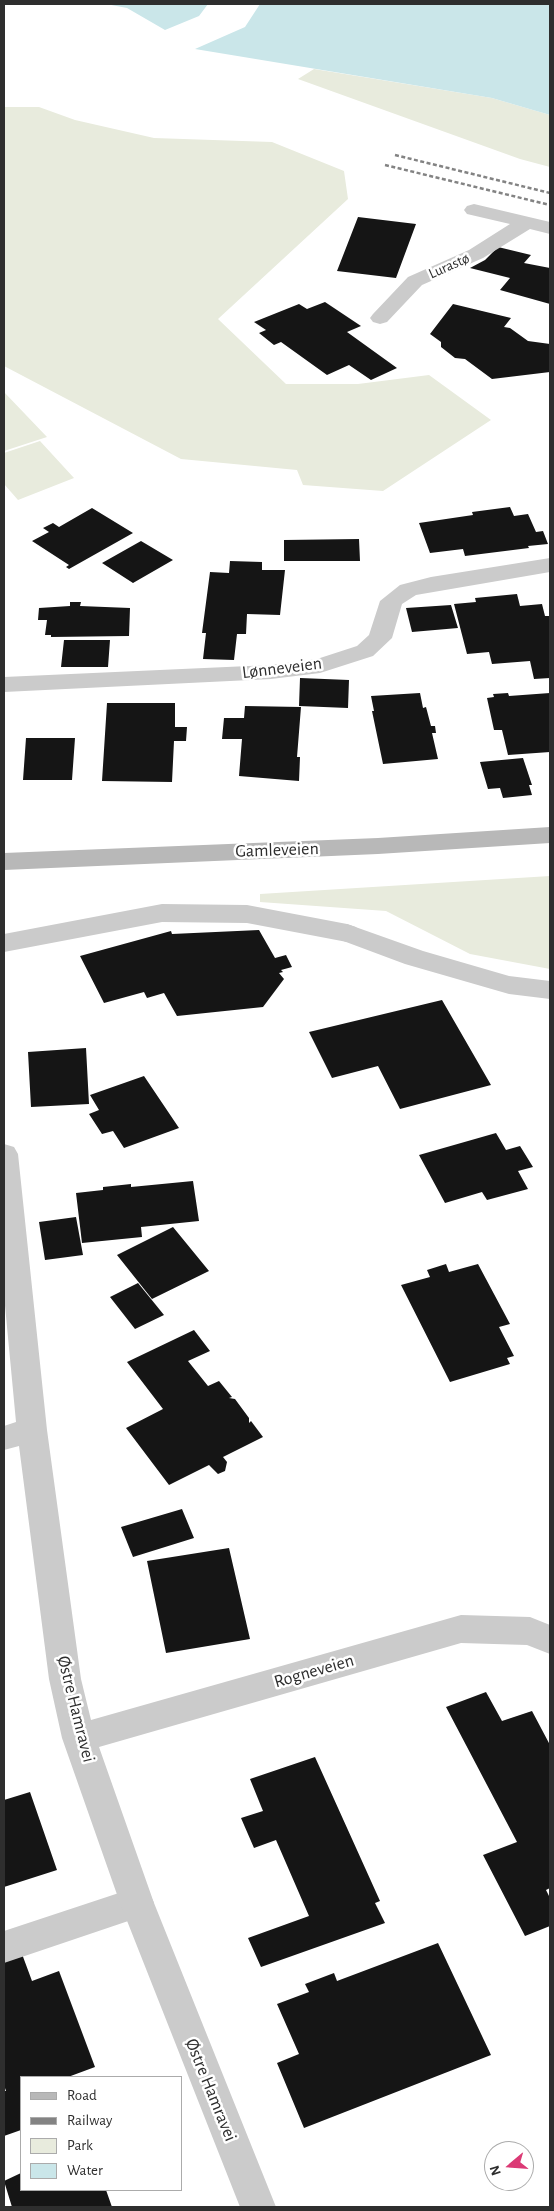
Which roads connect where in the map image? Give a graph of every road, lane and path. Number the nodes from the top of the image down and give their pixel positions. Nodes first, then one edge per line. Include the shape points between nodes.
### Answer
1 (474, 210) dead end
2 (526, 222) junction
3 (550, 228) edge
4 (380, 318) dead end
5 (550, 565) edge
6 (4, 685) edge
7 (550, 835) edge
8 (4, 862) edge
9 (4, 943) edge
10 (550, 990) edge
11 (4, 1154) edge
12 (32, 1430) junction
13 (4, 1438) edge
14 (550, 1640) edge
15 (79, 1738) junction
16 (137, 1903) junction
17 (4, 1947) edge
18 (258, 2207) edge

1 - 2 street
2 - 3 street
2 - 4 street, Lurastø via 476,254 415,281
5 - 6 street, Lønneveien via 408,590 392,601 380,638 365,651 320,666 271,672
7 - 8 main road, Gamleveien
9 - 10 street via 162,912 247,914 347,933 509,985
11 - 12 street, Østre Hamravei
12 - 13 street
12 - 15 street, Østre Hamravei via 65,1679
14 - 15 street, Rogneveien via 530,1631 461,1629
15 - 16 street, Østre Hamravei
16 - 17 street
16 - 18 street, Østre Hamravei

